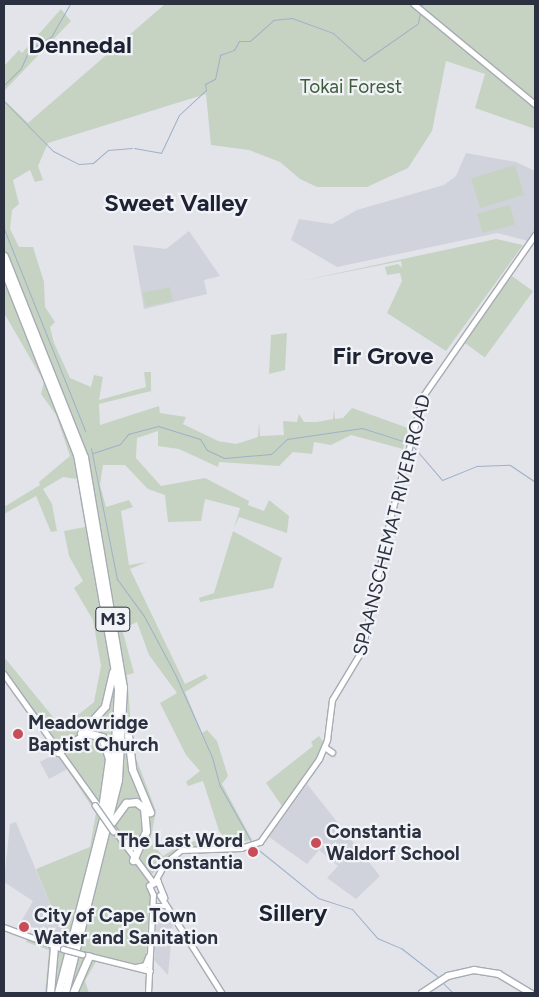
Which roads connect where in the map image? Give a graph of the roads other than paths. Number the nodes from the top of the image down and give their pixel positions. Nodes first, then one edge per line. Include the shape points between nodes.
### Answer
1 (414, 4) edge
2 (535, 104) edge
3 (535, 235) edge
4 (4, 256) edge
5 (4, 270) edge
6 (106, 612) junction
7 (4, 674) edge
8 (123, 687) junction
9 (325, 747) junction
10 (58, 750) junction
11 (332, 752) dead end
12 (113, 830) junction
13 (142, 841) junction
14 (124, 842) junction
15 (135, 860) junction
16 (166, 862) junction
17 (91, 866) junction
18 (161, 869) junction
19 (143, 870) junction
20 (154, 882) junction
21 (159, 894) junction
22 (88, 902) junction
23 (155, 906) junction
24 (166, 906) junction
25 (170, 913) junction
26 (152, 919) junction
27 (4, 927) edge
28 (54, 946) junction
29 (150, 946) junction
30 (87, 957) junction
31 (148, 957) junction
32 (98, 958) joint
33 (137, 968) junction
34 (149, 970) junction
35 (148, 988) edge
36 (50, 993) edge
37 (58, 993) edge
38 (65, 993) edge
39 (73, 993) edge
40 (222, 993) edge
41 (422, 993) edge
42 (531, 993) edge

1 - 2 main road
3 - 9 main road, SPAANSCHEMAT RIVER ROAD via 432,378 409,443 363,645 331,704
4 - 8 highway, M3 via 84,457
5 - 6 highway, M3 via 75,446
6 - 10 highway via 113,671 108,699 92,724
6 - 17 highway, M3 via 118,690 118,740
7 - 10 main road
8 - 15 highway via 129,761 150,818
8 - 22 highway, M3 via 120,769
9 - 11 main road
9 - 16 main road, SPAANSCHEMAT RIVER ROAD via 260,842 241,848 185,849
10 - 12 main road, bridge
10 - 17 highway via 91,732 102,737 107,746 107,778
12 - 14 main road
12 - 15 main road
13 - 14 highway via 133,846
13 - 15 highway
13 - 22 highway via 146,811 139,803 129,802 114,817
14 - 15 main road
15 - 19 main road
15 - 20 main road
16 - 18 main road, SPAANSCHEMAT RIVER ROAD
16 - 20 main road
17 - 37 highway, M3
18 - 19 main road via 151,876
18 - 20 main road, SPAANSCHEMAT RIVER ROAD
19 - 20 main road
20 - 21 main road
20 - 21 main road
21 - 23 main road
21 - 24 main road
21 - 25 main road
21 - 26 main road
22 - 38 highway, M3
23 - 24 main road
23 - 26 main road
24 - 25 main road
25 - 40 main road
26 - 29 main road
27 - 28 main road
28 - 30 main road, bridge
28 - 36 highway
29 - 31 main road
29 - 34 main road
30 - 32 highway
30 - 39 highway
31 - 33 main road via 145,965
31 - 34 main road
32 - 33 main road
33 - 34 main road
33 - 35 main road via 146,974
34 - 35 main road
41 - 42 main road via 448,976 474,970 499,974

